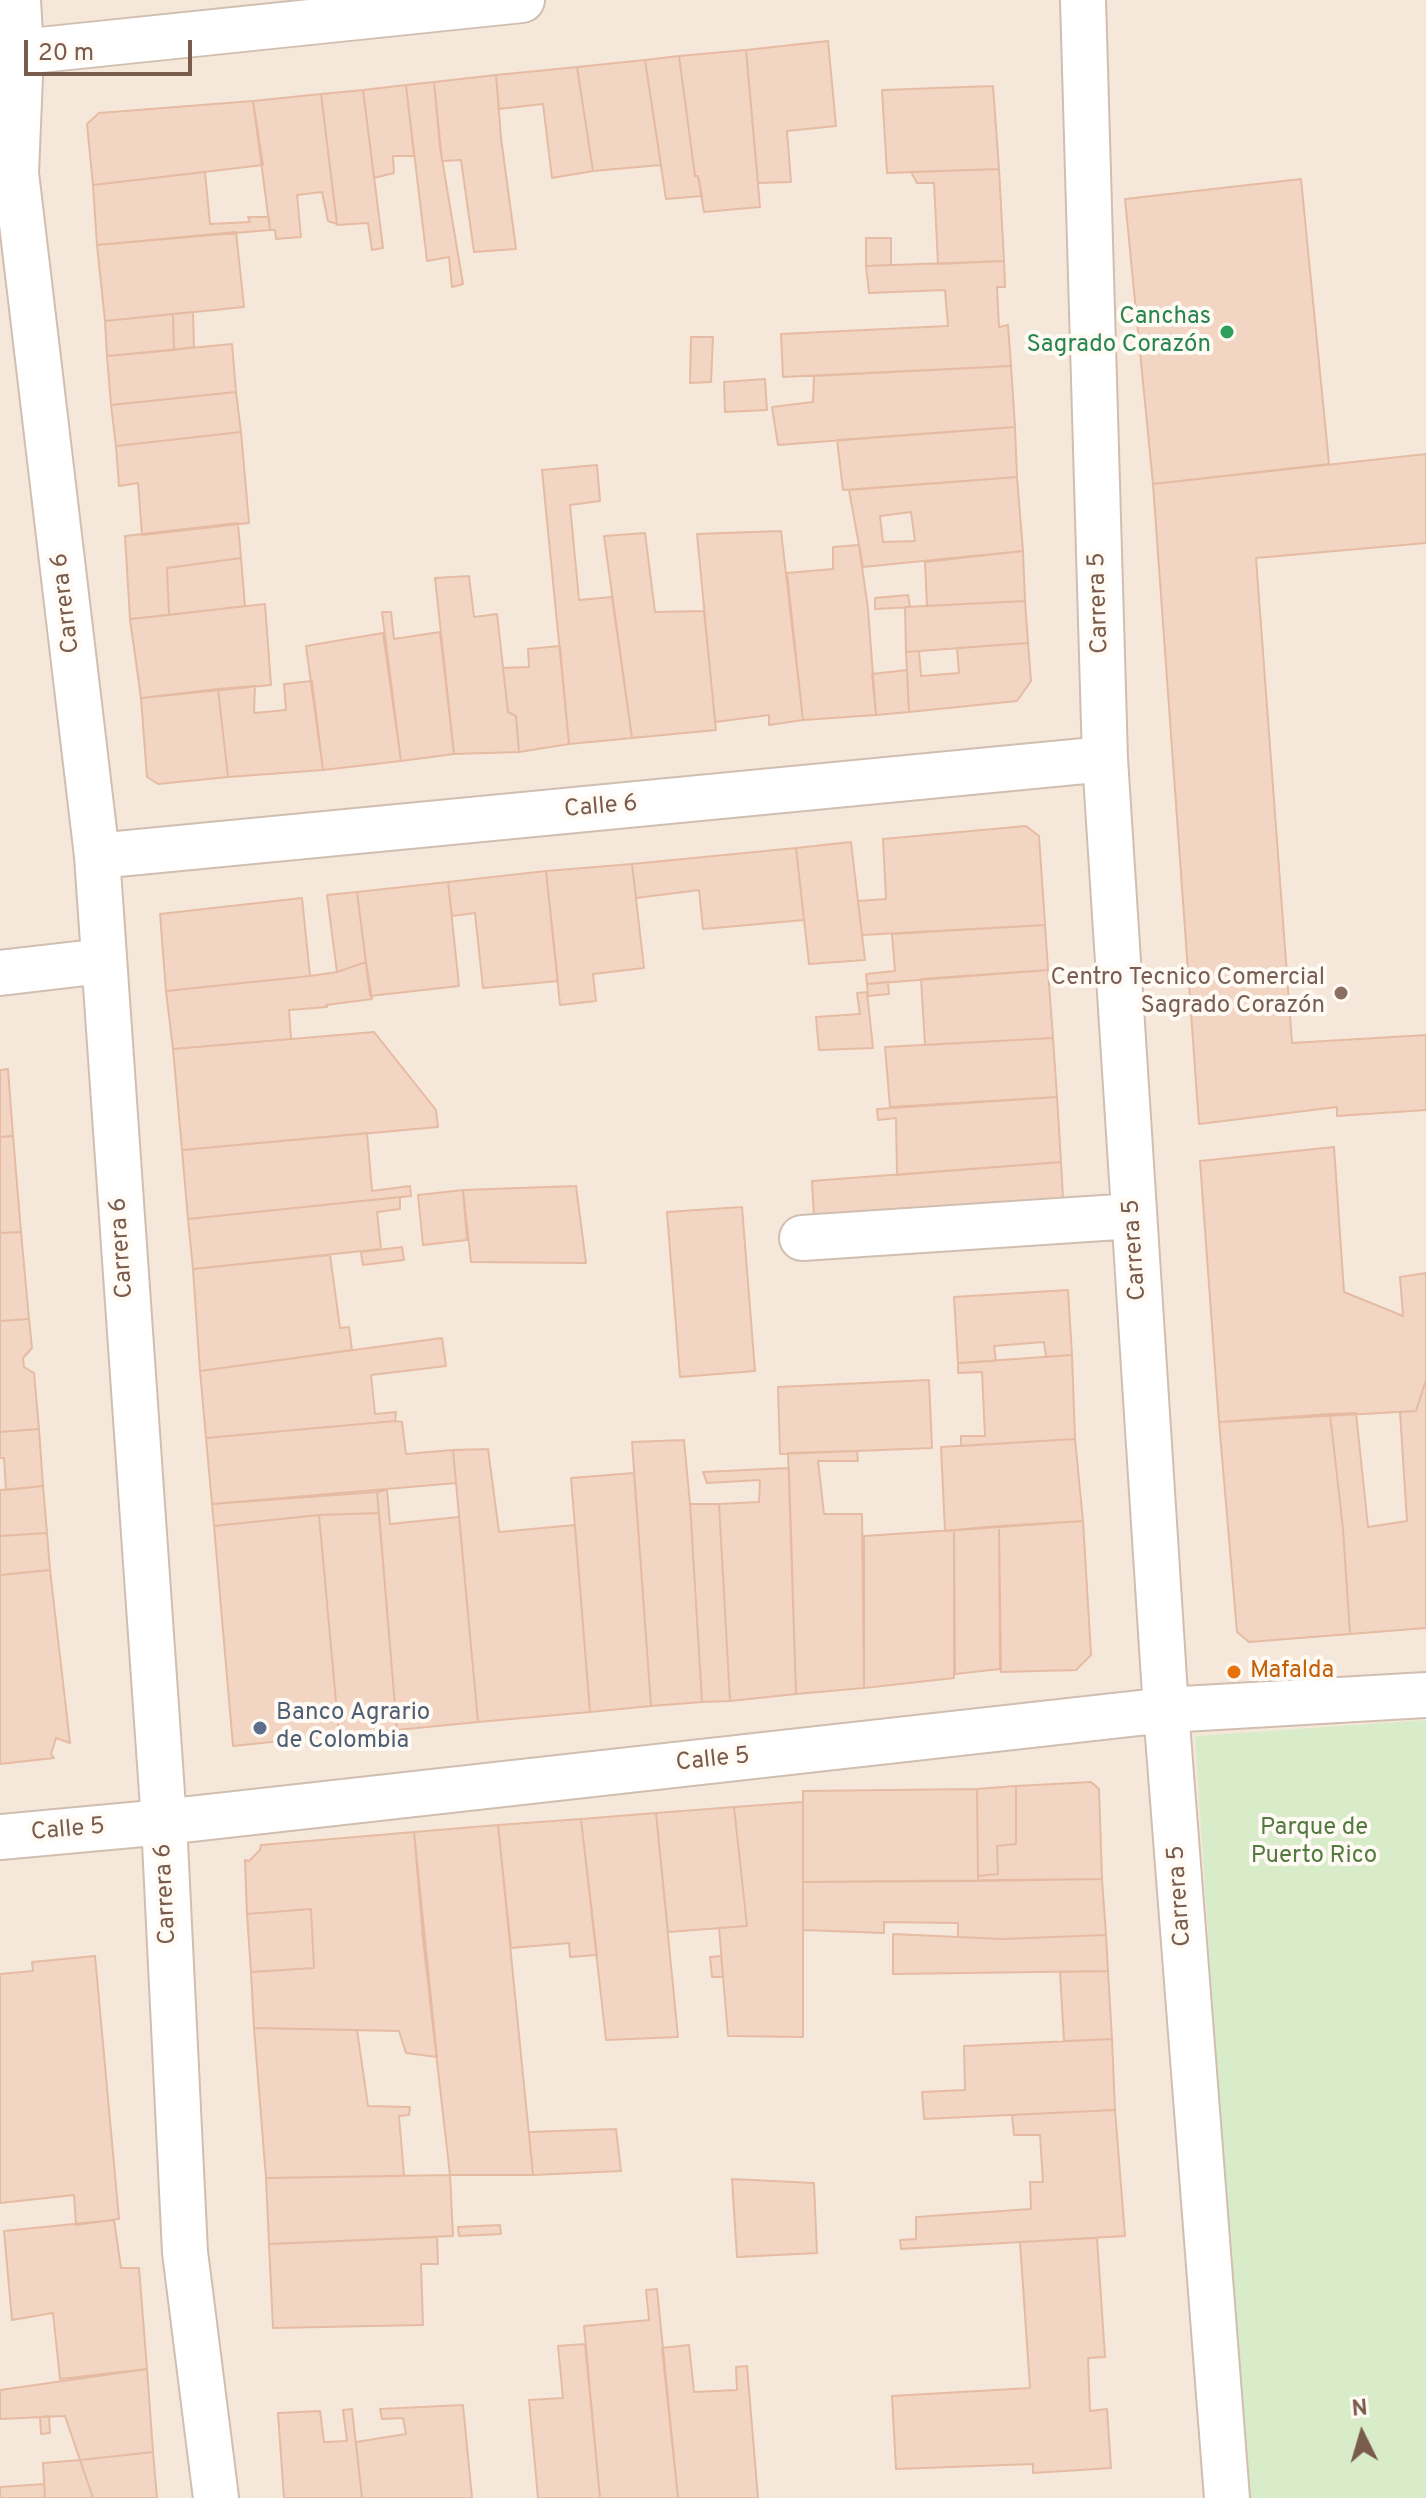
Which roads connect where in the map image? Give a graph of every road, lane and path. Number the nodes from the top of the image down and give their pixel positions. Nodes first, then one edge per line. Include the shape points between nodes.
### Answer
1 (18, 0) edge
2 (522, 0) edge
3 (1083, 0) edge
4 (21, 52) junction
5 (8, 174) edge
6 (1105, 759) junction
7 (97, 856) junction
8 (103, 961) junction
9 (0, 973) edge
10 (1133, 1216) junction
11 (802, 1238) dead end
12 (1426, 1695) edge
13 (1166, 1710) junction
14 (164, 1822) junction
15 (0, 1837) edge
16 (216, 2498) edge
17 (1227, 2498) edge

1 - 4 street, Carrera 6
2 - 4 street
3 - 6 street, Carrera 5
4 - 5 street, Carrera 6
5 - 7 street, Carrera 6
6 - 7 street, Calle 6
6 - 10 street, Carrera 5
7 - 8 street, Carrera 6
8 - 9 street
8 - 14 street, Carrera 6
10 - 11 street
10 - 13 street, Carrera 5
12 - 13 street, Calle 5
13 - 14 street, Calle 5
13 - 17 street, Carrera 5
14 - 15 street, Calle 5
14 - 16 street, Carrera 6 via 185,2252

